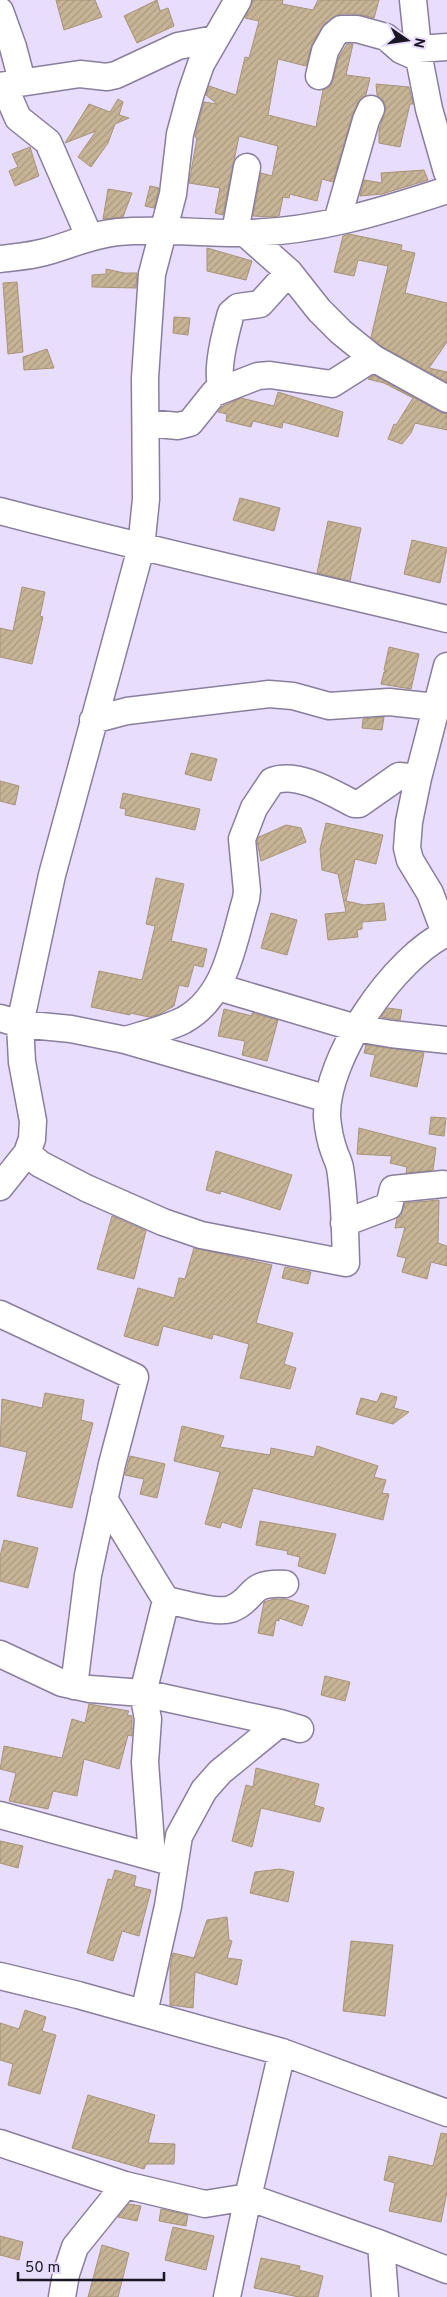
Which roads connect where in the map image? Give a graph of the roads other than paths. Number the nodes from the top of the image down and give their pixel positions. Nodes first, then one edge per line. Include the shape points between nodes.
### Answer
1 (238, 0) edge
2 (413, 0) edge
3 (0, 11) edge
4 (215, 39) junction
5 (447, 47) edge
6 (418, 54) junction
7 (319, 76) dead end
8 (9, 84) edge
9 (371, 109) dead end
10 (247, 167) dead end
11 (447, 172) edge
12 (447, 190) edge
13 (337, 221) junction
14 (164, 230) junction
15 (241, 233) junction
16 (90, 236) junction
17 (0, 259) edge
18 (289, 272) junction
19 (373, 358) junction
20 (222, 389) junction
21 (447, 399) edge
22 (146, 423) junction
23 (0, 511) edge
24 (141, 548) junction
25 (447, 619) edge
26 (447, 666) edge
27 (436, 707) junction
28 (93, 720) junction
29 (418, 778) junction
30 (446, 933) edge
31 (218, 987) junction
32 (10, 1021) edge
33 (356, 1028) junction
34 (125, 1040) junction
35 (447, 1040) edge
36 (328, 1099) junction
37 (27, 1153) junction
38 (443, 1184) dead end
39 (0, 1187) edge
40 (344, 1223) junction
41 (0, 1314) edge
42 (104, 1499) junction
43 (285, 1584) dead end
44 (166, 1600) junction
45 (0, 1654) edge
46 (74, 1686) junction
47 (143, 1693) junction
48 (0, 1815) edge
49 (162, 1860) junction
50 (0, 1976) edge
51 (144, 2013) junction
52 (282, 2052) junction
53 (447, 2113) edge
54 (0, 2143) edge
55 (125, 2185) junction
56 (248, 2197) junction
57 (381, 2244) junction
58 (447, 2270) edge
59 (62, 2297) edge
60 (227, 2297) edge
61 (385, 2297) edge

1 - 4 street
2 - 6 street
3 - 8 street via 13,47
4 - 8 street via 178,46 107,77 80,74
4 - 14 street via 201,64 180,134 173,194
5 - 6 street
6 - 7 street via 401,50 386,36 341,29 325,51
6 - 11 street
8 - 16 street via 18,118 48,142
9 - 13 street
10 - 15 street
12 - 13 street via 373,214
13 - 15 street
14 - 15 street
14 - 16 street
14 - 22 street via 152,274
15 - 18 street
16 - 17 street via 44,252
18 - 19 street via 329,320
18 - 20 street via 260,304 238,307 232,313 221,362
19 - 20 street via 332,384 264,376
19 - 21 street
20 - 22 street via 209,398 190,423 167,426
22 - 24 street via 146,499
23 - 24 street
24 - 25 street
24 - 28 street
26 - 27 street
27 - 28 street via 389,702 329,706 292,696 269,694 126,711
27 - 29 street
28 - 32 street
29 - 30 street via 407,848 410,860 430,892
29 - 31 street via 399,776 359,804 313,783 282,778 272,781 254,808 242,839 246,899
30 - 33 street via 405,964
31 - 33 street
31 - 34 street via 203,1005 183,1020
32 - 34 street
32 - 37 street via 34,1121
33 - 35 street
33 - 36 street via 346,1046
34 - 36 street
36 - 40 street via 330,1134 342,1176
37 - 39 street
37 - 40 street via 40,1164 129,1209 201,1234 346,1263
38 - 40 street via 393,1190 389,1206
41 - 42 street via 135,1376
42 - 44 street
42 - 46 street via 88,1575
43 - 44 street via 262,1584 229,1610
44 - 47 street
45 - 46 street
46 - 47 street
47 - 49 street via 148,1719 145,1762
47 - 49 street via 290,1726 220,1772 204,1790
48 - 49 street
49 - 51 street via 168,1906
50 - 51 street
51 - 52 street
52 - 53 street
52 - 56 street
54 - 55 street
55 - 56 street via 205,2204
55 - 59 street via 74,2247
56 - 57 street
56 - 60 street
57 - 58 street
57 - 61 street

